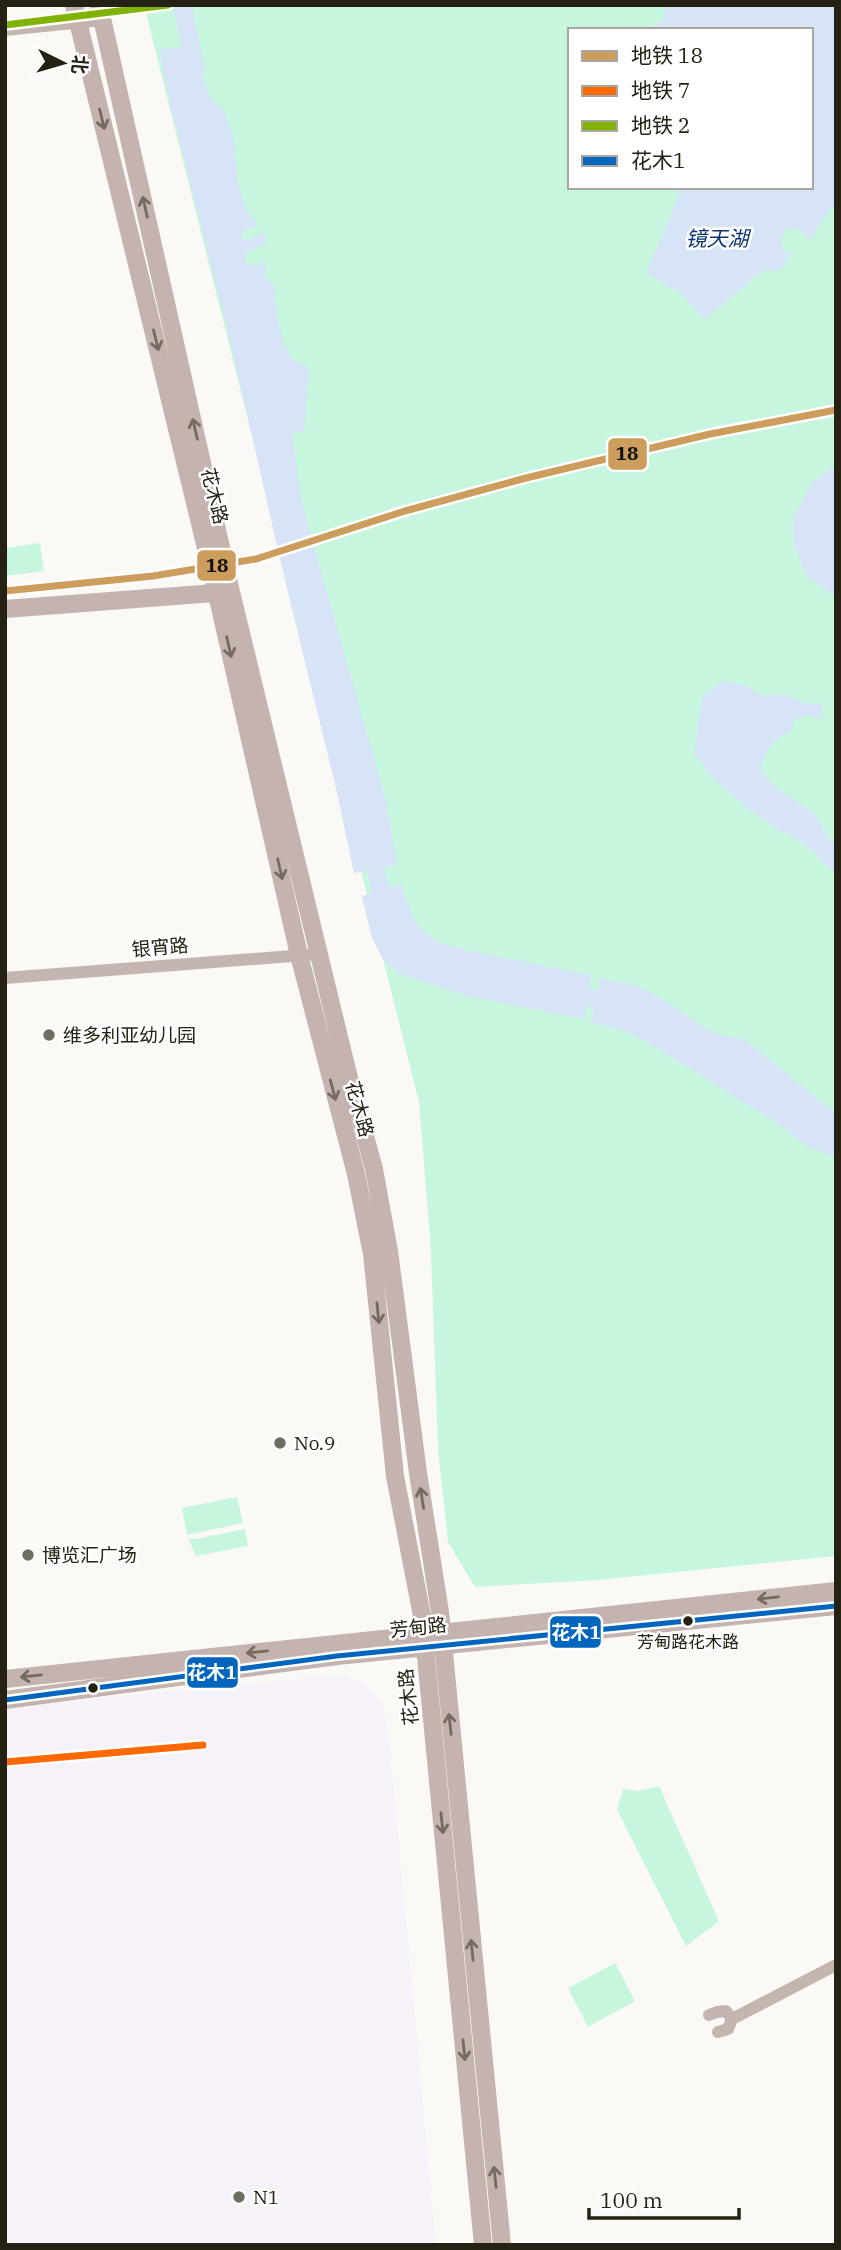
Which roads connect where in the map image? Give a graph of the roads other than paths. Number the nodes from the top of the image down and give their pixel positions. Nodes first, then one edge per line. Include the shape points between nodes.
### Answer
1 (101, 13) edge
2 (76, 14) edge
3 (5, 30) edge
4 (223, 586) junction
5 (5, 597) edge
6 (5, 609) edge
7 (318, 954) junction
8 (299, 955) junction
9 (5, 978) edge
10 (836, 1591) edge
11 (836, 1606) edge
12 (433, 1639) junction
13 (5, 1679) edge
14 (5, 1700) edge
15 (836, 1965) edge
16 (709, 2015) dead end
17 (732, 2019) junction
18 (718, 2032) dead end
19 (483, 2245) edge
20 (502, 2245) edge

1 - 2 street
4 -> 1 main road, 花木路
2 - 3 street
2 -> 4 main road, 花木路
4 - 5 main road
4 - 6 main road
4 - 7 main road, 花木路
4 -> 8 main road, 花木路
7 - 8 street, 银宵路
12 -> 7 main road, 花木路 via 387,1237
8 - 9 street, 银宵路
8 -> 12 main road, 花木路 via 372,1254 395,1476 422,1616
10 -> 12 main road, 芳甸路
11 - 12 main road, 芳甸路
12 -> 13 main road, 芳甸路
12 - 14 main road, 芳甸路
12 -> 19 main road, 花木路
20 -> 12 main road, 花木路
15 - 17 street
16 - 17 street via 722,2010
17 - 18 street via 729,2029

